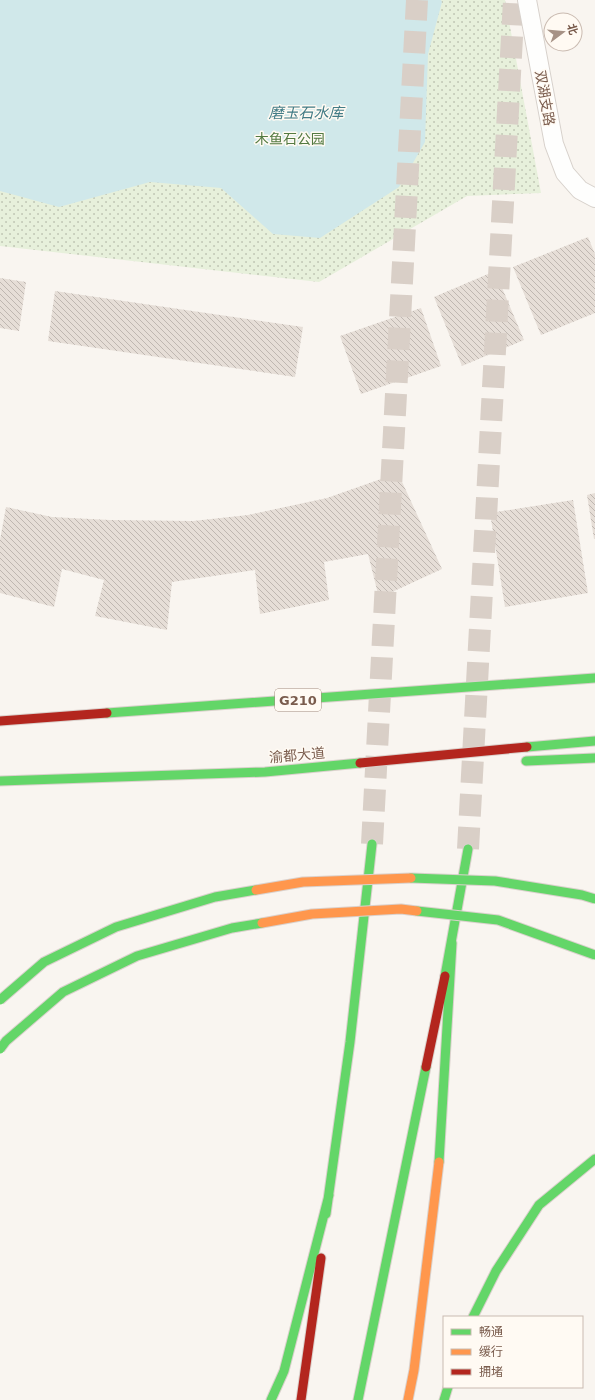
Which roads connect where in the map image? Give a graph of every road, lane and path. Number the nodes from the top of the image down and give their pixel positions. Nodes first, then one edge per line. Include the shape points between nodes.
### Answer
1 (527, 0) edge
2 (587, 194) edge
3 (595, 678) edge
4 (0, 721) edge
5 (595, 741) edge
6 (595, 758) edge
7 (516, 762) dead end
8 (438, 765) dead end
9 (265, 772) junction
10 (0, 781) edge
11 (372, 844) tunnel mouth
12 (468, 849) tunnel mouth
13 (595, 899) edge
14 (452, 943) junction
15 (595, 955) edge
16 (0, 1000) edge
17 (0, 1049) edge
18 (595, 1159) edge
19 (329, 1195) junction
20 (474, 1316) edge
21 (448, 1388) edge
22 (271, 1400) edge
23 (301, 1400) edge
24 (358, 1400) edge
25 (408, 1400) edge
26 (444, 1400) edge

1 - 2 street, 双湖支路 via 554,144 565,172
3 - 4 main road, G210
5 - 9 main road, 渝都大道
6 - 7 main road
8 - 9 main road
9 - 10 main road, 渝都大道
11 - 19 main road via 350,1042
12 - 14 main road
13 - 16 main road, bridge via 495,881 400,878 303,882 215,897 116,927 44,962
14 - 24 main road
14 - 25 main road via 439,1163 414,1370
15 - 17 main road, bridge via 498,920 401,909 312,914 232,928 137,956 63,992
18 - 20 main road via 540,1205 496,1271
19 - 22 main road via 284,1370
19 - 23 main road
21 - 26 main road

